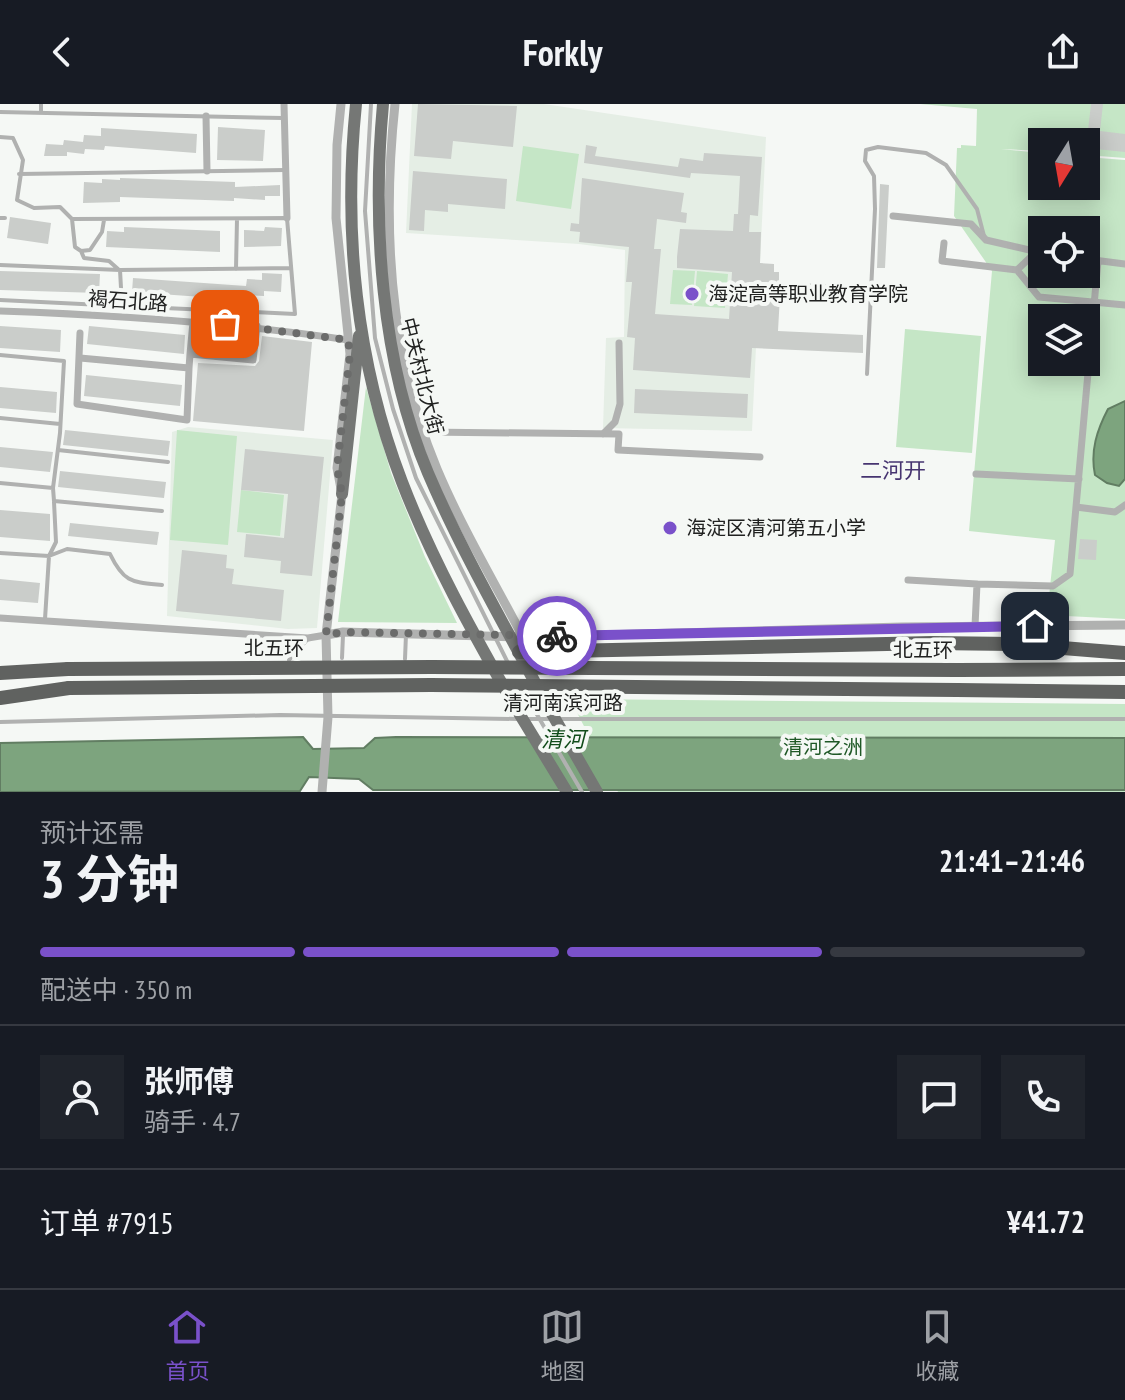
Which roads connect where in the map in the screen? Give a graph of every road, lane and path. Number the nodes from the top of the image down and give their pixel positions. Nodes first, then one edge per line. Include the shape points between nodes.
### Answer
1 (41, 104) edge
2 (284, 104) edge
3 (341, 104) edge
4 (356, 104) edge
5 (371, 104) edge
6 (383, 104) edge
7 (395, 104) edge
8 (0, 112) edge
9 (41, 113) junction
10 (206, 116) junction
11 (285, 118) junction
12 (0, 137) edge
13 (288, 170) junction
14 (207, 171) junction
15 (19, 174) junction
16 (893, 216) dead end
17 (287, 218) junction
18 (72, 219) junction
19 (104, 219) junction
20 (237, 219) junction
21 (984, 238) junction
22 (944, 243) dead end
23 (1028, 250) edge
24 (81, 251) junction
25 (1100, 261) edge
26 (1028, 262) edge
27 (1125, 264) edge
28 (0, 265) edge
29 (291, 268) junction
30 (236, 269) junction
31 (120, 270) junction
32 (1017, 270) junction
33 (1095, 288) edge
34 (0, 300) edge
35 (1094, 302) junction
36 (1125, 305) edge
37 (122, 306) junction
38 (0, 311) edge
39 (193, 322) junction
40 (360, 325) junction
41 (257, 326) junction
42 (80, 333) dead end
43 (348, 340) junction
44 (619, 343) dead end
45 (190, 354) junction
46 (0, 355) edge
47 (80, 358) junction
48 (189, 368) junction
49 (867, 374) dead end
50 (0, 418) edge
51 (60, 424) junction
52 (424, 432) junction
53 (603, 434) junction
54 (58, 450) junction
55 (760, 457) dead end
56 (168, 462) dead end
57 (976, 474) dead end
58 (1079, 479) junction
59 (0, 483) edge
60 (53, 488) junction
61 (342, 494) junction
62 (54, 501) junction
63 (1125, 505) edge
64 (1076, 507) junction
65 (162, 511) dead end
66 (0, 553) edge
67 (49, 556) junction
68 (908, 580) dead end
69 (977, 584) junction
70 (162, 585) dead end
71 (0, 618) edge
72 (45, 622) junction
73 (1125, 625) edge
74 (975, 626) junction
75 (343, 632) junction
76 (406, 634) junction
77 (326, 635) junction
78 (475, 636) junction
79 (493, 637) junction
80 (308, 638) junction
81 (517, 642) junction
82 (1125, 653) edge
83 (342, 658) dead end
84 (405, 659) dead end
85 (289, 660) dead end
86 (1125, 669) edge
87 (0, 673) edge
88 (69, 688) junction
89 (0, 691) edge
90 (1125, 692) edge
91 (0, 698) edge
92 (328, 717) junction
93 (1125, 719) edge
94 (0, 722) edge
95 (322, 788) edge
96 (567, 792) edge
97 (582, 792) edge
98 (597, 792) edge

1 - 9 lane
2 - 11 street
3 - 43 street via 336,218
4 - 40 main road via 350,201
5 - 79 lane, 中关村北大街 via 365,211 375,338 416,478
6 - 81 main road, 中关村北大街 via 378,205 388,329 407,406 428,473
7 - 52 street via 389,245 396,323
8 - 9 lane
9 - 10 lane
10 - 11 lane
10 - 14 street
11 - 13 street
12 - 15 lane via 13,138 23,160
13 - 14 lane
13 - 17 street
14 - 15 lane
15 - 18 lane via 17,200 34,208 60,207
16 - 21 street via 971,224
17 - 20 lane
17 - 29 lane
18 - 19 lane
18 - 24 lane via 75,247
19 - 20 lane
19 - 24 lane via 90,250
20 - 30 lane
21 - 23 street
21 - 49 lane via 977,209 946,165 926,153 866,150 875,209
22 - 32 street via 942,261
24 - 31 lane via 84,258 109,261
25 - 27 street
26 - 32 street
28 - 31 lane
29 - 30 lane
29 - 37 lane via 295,314
30 - 31 lane
31 - 37 lane
32 - 35 street via 1039,297
33 - 35 street
34 - 37 lane
35 - 36 street
35 - 58 street
38 - 39 street, 褐石北路
39 - 41 street, 褐石北路
39 - 45 street
40 - 61 main road
40 - 78 main road via 403,483
41 - 43 street, 褐石北路
41 - 45 street via 253,360
42 - 47 street
43 - 61 street via 337,468
44 - 53 street via 620,404 615,422
45 - 48 street
46 - 51 lane via 64,361
47 - 48 street
47 - 48 street via 77,404 187,420
50 - 51 lane
51 - 54 lane
52 - 53 street
52 - 81 street
53 - 55 street via 619,434 618,450
54 - 56 lane
54 - 60 lane
57 - 58 street
58 - 64 street
59 - 60 lane
60 - 62 lane
61 - 77 street
62 - 65 lane
62 - 67 lane via 56,542
63 - 64 street via 1115,512
64 - 69 street via 1070,574 1053,586
66 - 67 lane
67 - 70 lane via 67,549 110,554 131,582
67 - 72 lane
68 - 69 street
69 - 74 street
71 - 72 street
72 - 80 street
73 - 74 street
74 - 81 street
75 - 76 street
75 - 77 street
75 - 83 lane
76 - 78 street
76 - 84 lane
77 - 80 street
77 - 92 street
78 - 79 street
78 - 96 main road, bridge
79 - 81 street
79 - 97 lane, 中关村北大街, bridge
80 - 85 lane
81 - 82 highway via 1013,644
81 - 98 main road, 中关村北大街, bridge
86 - 87 highway, 北五环, bridge via 416,667
88 - 89 highway, 北五环
88 - 90 highway, 北五环, bridge via 431,685
88 - 91 highway
92 - 93 lane, 清河南滨河路
92 - 94 lane, 清河南滨河路
92 - 95 street

